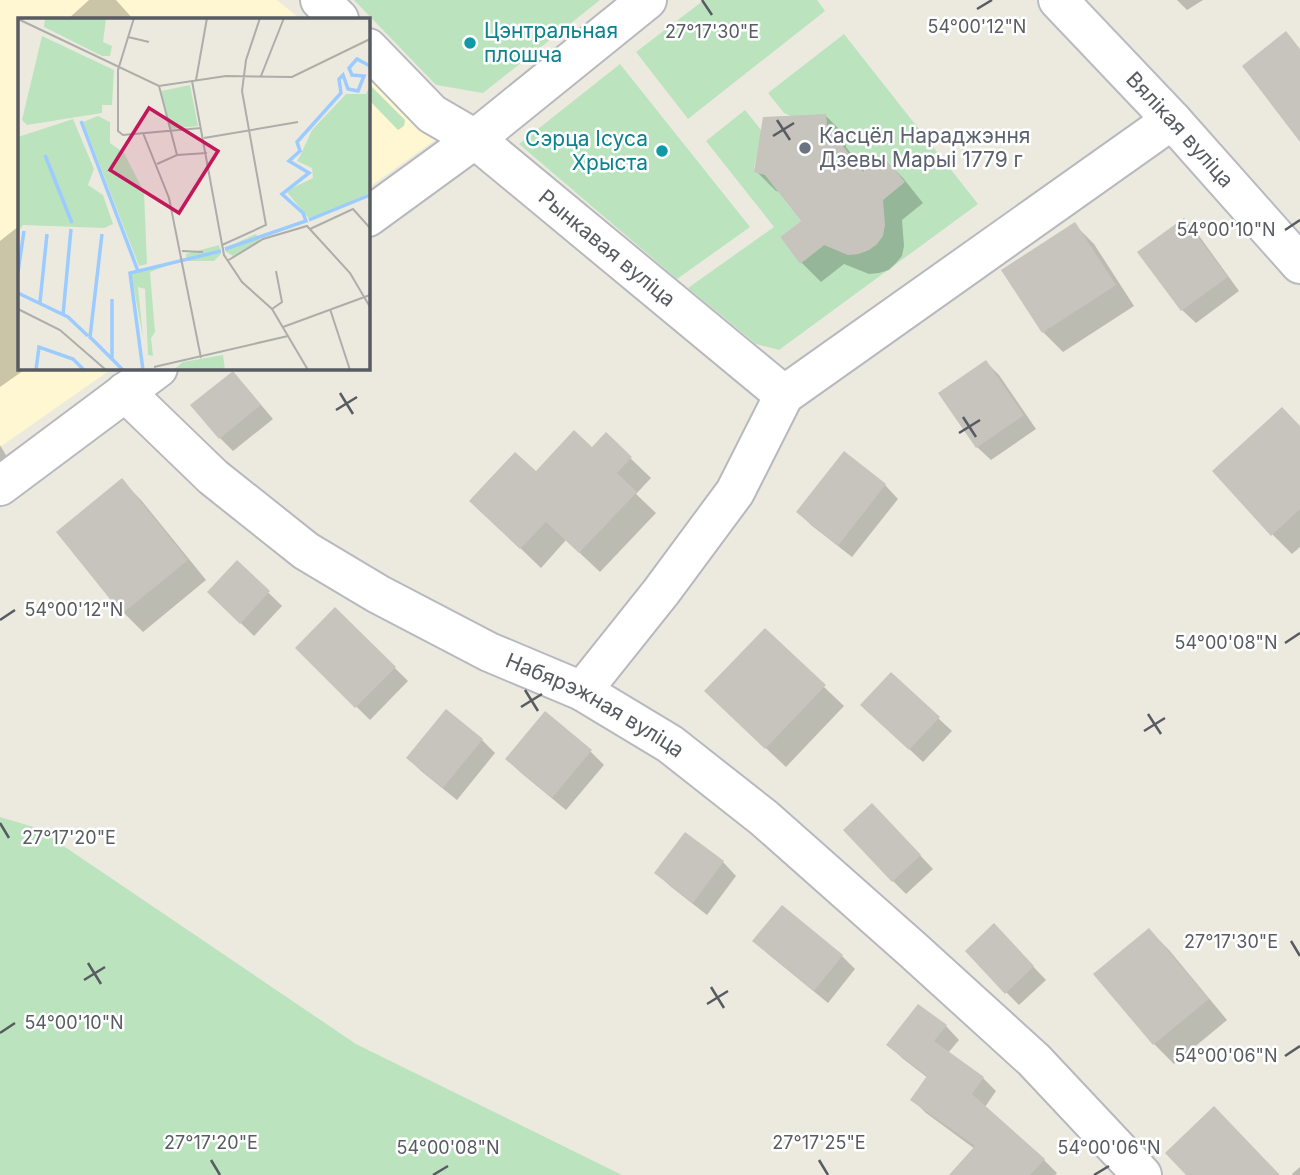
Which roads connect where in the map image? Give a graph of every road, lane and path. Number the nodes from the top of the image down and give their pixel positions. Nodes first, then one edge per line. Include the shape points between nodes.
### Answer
1 (320, 0) edge
2 (647, 0) edge
3 (1058, 0) edge
4 (338, 18) edge
5 (369, 49) edge
6 (1172, 120) junction
7 (475, 139) junction
8 (369, 216) edge
9 (1300, 264) edge
10 (157, 369) edge
11 (125, 392) junction
12 (784, 395) junction
13 (0, 486) edge
14 (582, 691) junction
15 (1142, 1175) edge

1 - 4 street
2 - 7 street
3 - 6 street, Вялікая вуліца
5 - 7 street, Рынкавая вуліца via 432,114
6 - 9 street, Вялікая вуліца
6 - 12 street
7 - 8 street
7 - 12 street, Рынкавая вуліца
10 - 11 street
11 - 13 street
11 - 14 street, Набярэжная вуліца via 212,477 306,551 489,652
12 - 14 street via 735,492
14 - 15 street, Набярэжная вуліца via 670,744 764,818 1034,1060

